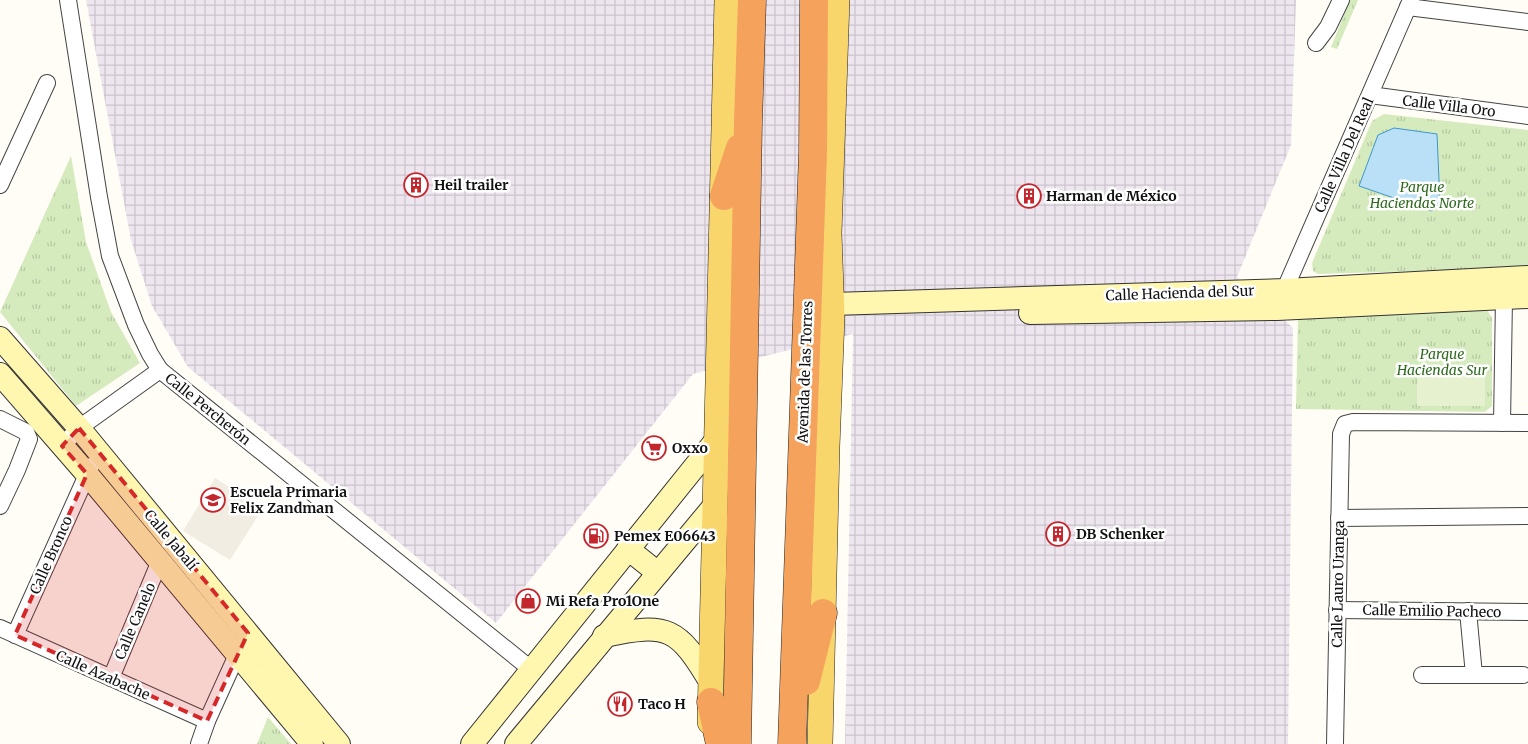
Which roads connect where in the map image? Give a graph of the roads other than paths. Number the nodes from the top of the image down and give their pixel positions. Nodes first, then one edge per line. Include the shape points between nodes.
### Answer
1 (68, 0) edge
2 (727, 0) edge
3 (752, 0) edge
4 (1342, 0) edge
5 (819, 3) edge
6 (1410, 4) edge
7 (1528, 22) edge
8 (1316, 43) dead end
9 (47, 83) dead end
10 (1370, 95) junction
11 (1528, 116) edge
12 (748, 123) junction
13 (813, 152) junction
14 (0, 184) edge
15 (724, 196) junction
16 (829, 233) junction
17 (1528, 278) edge
18 (1528, 297) edge
19 (1504, 298) junction
20 (1281, 300) junction
21 (832, 310) junction
22 (0, 338) edge
23 (160, 370) junction
24 (0, 374) edge
25 (0, 419) edge
26 (1502, 423) junction
27 (1528, 423) edge
28 (79, 428) junction
29 (717, 439) junction
30 (62, 446) junction
31 (99, 452) junction
32 (87, 474) junction
33 (0, 506) edge
34 (714, 506) junction
35 (1528, 516) edge
36 (1339, 518) junction
37 (628, 549) junction
38 (159, 563) junction
39 (658, 573) junction
40 (1337, 610) junction
41 (1468, 612) junction
42 (1528, 612) edge
43 (823, 613) junction
44 (8, 632) edge
45 (248, 633) junction
46 (604, 636) junction
47 (236, 655) junction
48 (532, 670) junction
49 (1422, 675) dead end
50 (1474, 675) junction
51 (1523, 675) dead end
52 (111, 678) junction
53 (711, 693) junction
54 (207, 721) junction
55 (793, 737) edge
56 (198, 744) edge
57 (312, 744) edge
58 (339, 744) edge
59 (472, 744) edge
60 (516, 744) edge
61 (709, 744) edge
62 (720, 744) edge
63 (737, 744) edge
64 (820, 744) edge
65 (1335, 744) edge

1 - 23 street, Calle Percherón via 110,256 136,325
2 - 15 main road
3 - 12 highway
4 - 8 street
5 - 13 highway, Avenida de las Torres
5 - 16 main road, Avenida de las Torres
6 - 7 street
6 - 10 street, Calle Villa Del Real
9 - 14 street
10 - 11 street, Calle Villa Oro
10 - 20 street, Calle Villa Del Real
12 - 15 highway
12 - 63 highway
13 - 16 highway
13 - 55 highway, Avenida de las Torres
15 - 29 main road
16 - 21 main road, Avenida de las Torres
17 - 20 street, Calle Hacienda del Sur
18 - 19 street, Calle Hacienda del Sur
19 - 20 street, Calle Hacienda del Sur
19 - 26 street
20 - 21 street, Calle Hacienda del Sur
21 - 43 main road, Avenida de las Torres
22 - 28 street, Calle Jabalí
23 - 28 street
23 - 48 street, Calle Percherón
24 - 30 street, Calle Jabalí
25 - 33 street via 26,432 29,439
26 - 27 street
26 - 36 street, Calle Lauro Uranga via 1344,424
28 - 30 street
28 - 31 street, Calle Jabalí
29 - 34 main road
29 - 37 street
30 - 32 street, Calle Jabalí
31 - 32 street, Calle Bronco
31 - 45 street, Calle Jabalí
32 - 38 street, Calle Jabalí
32 - 44 street, Calle Bronco
34 - 39 street
34 - 53 main road
35 - 36 street
36 - 40 street, Calle Lauro Uranga
37 - 39 street
37 - 48 street
38 - 47 street, Calle Jabalí
38 - 52 street, Calle Canelo
39 - 46 street
40 - 41 street, Calle Emilio Pacheco
40 - 65 street, Calle Lauro Uranga
41 - 42 street, Calle Emilio Pacheco
41 - 50 street
43 - 55 highway
43 - 64 main road, Avenida de las Torres
44 - 52 street, Calle Azabache
45 - 47 street
45 - 58 street, Calle Jabalí
46 - 53 street via 654,629 669,633 682,640 693,654
46 - 60 street
47 - 54 street
47 - 57 street, Calle Jabalí
48 - 59 street
49 - 50 street
50 - 51 street
52 - 54 street, Calle Azabache
53 - 61 main road
53 - 62 highway
54 - 56 street

